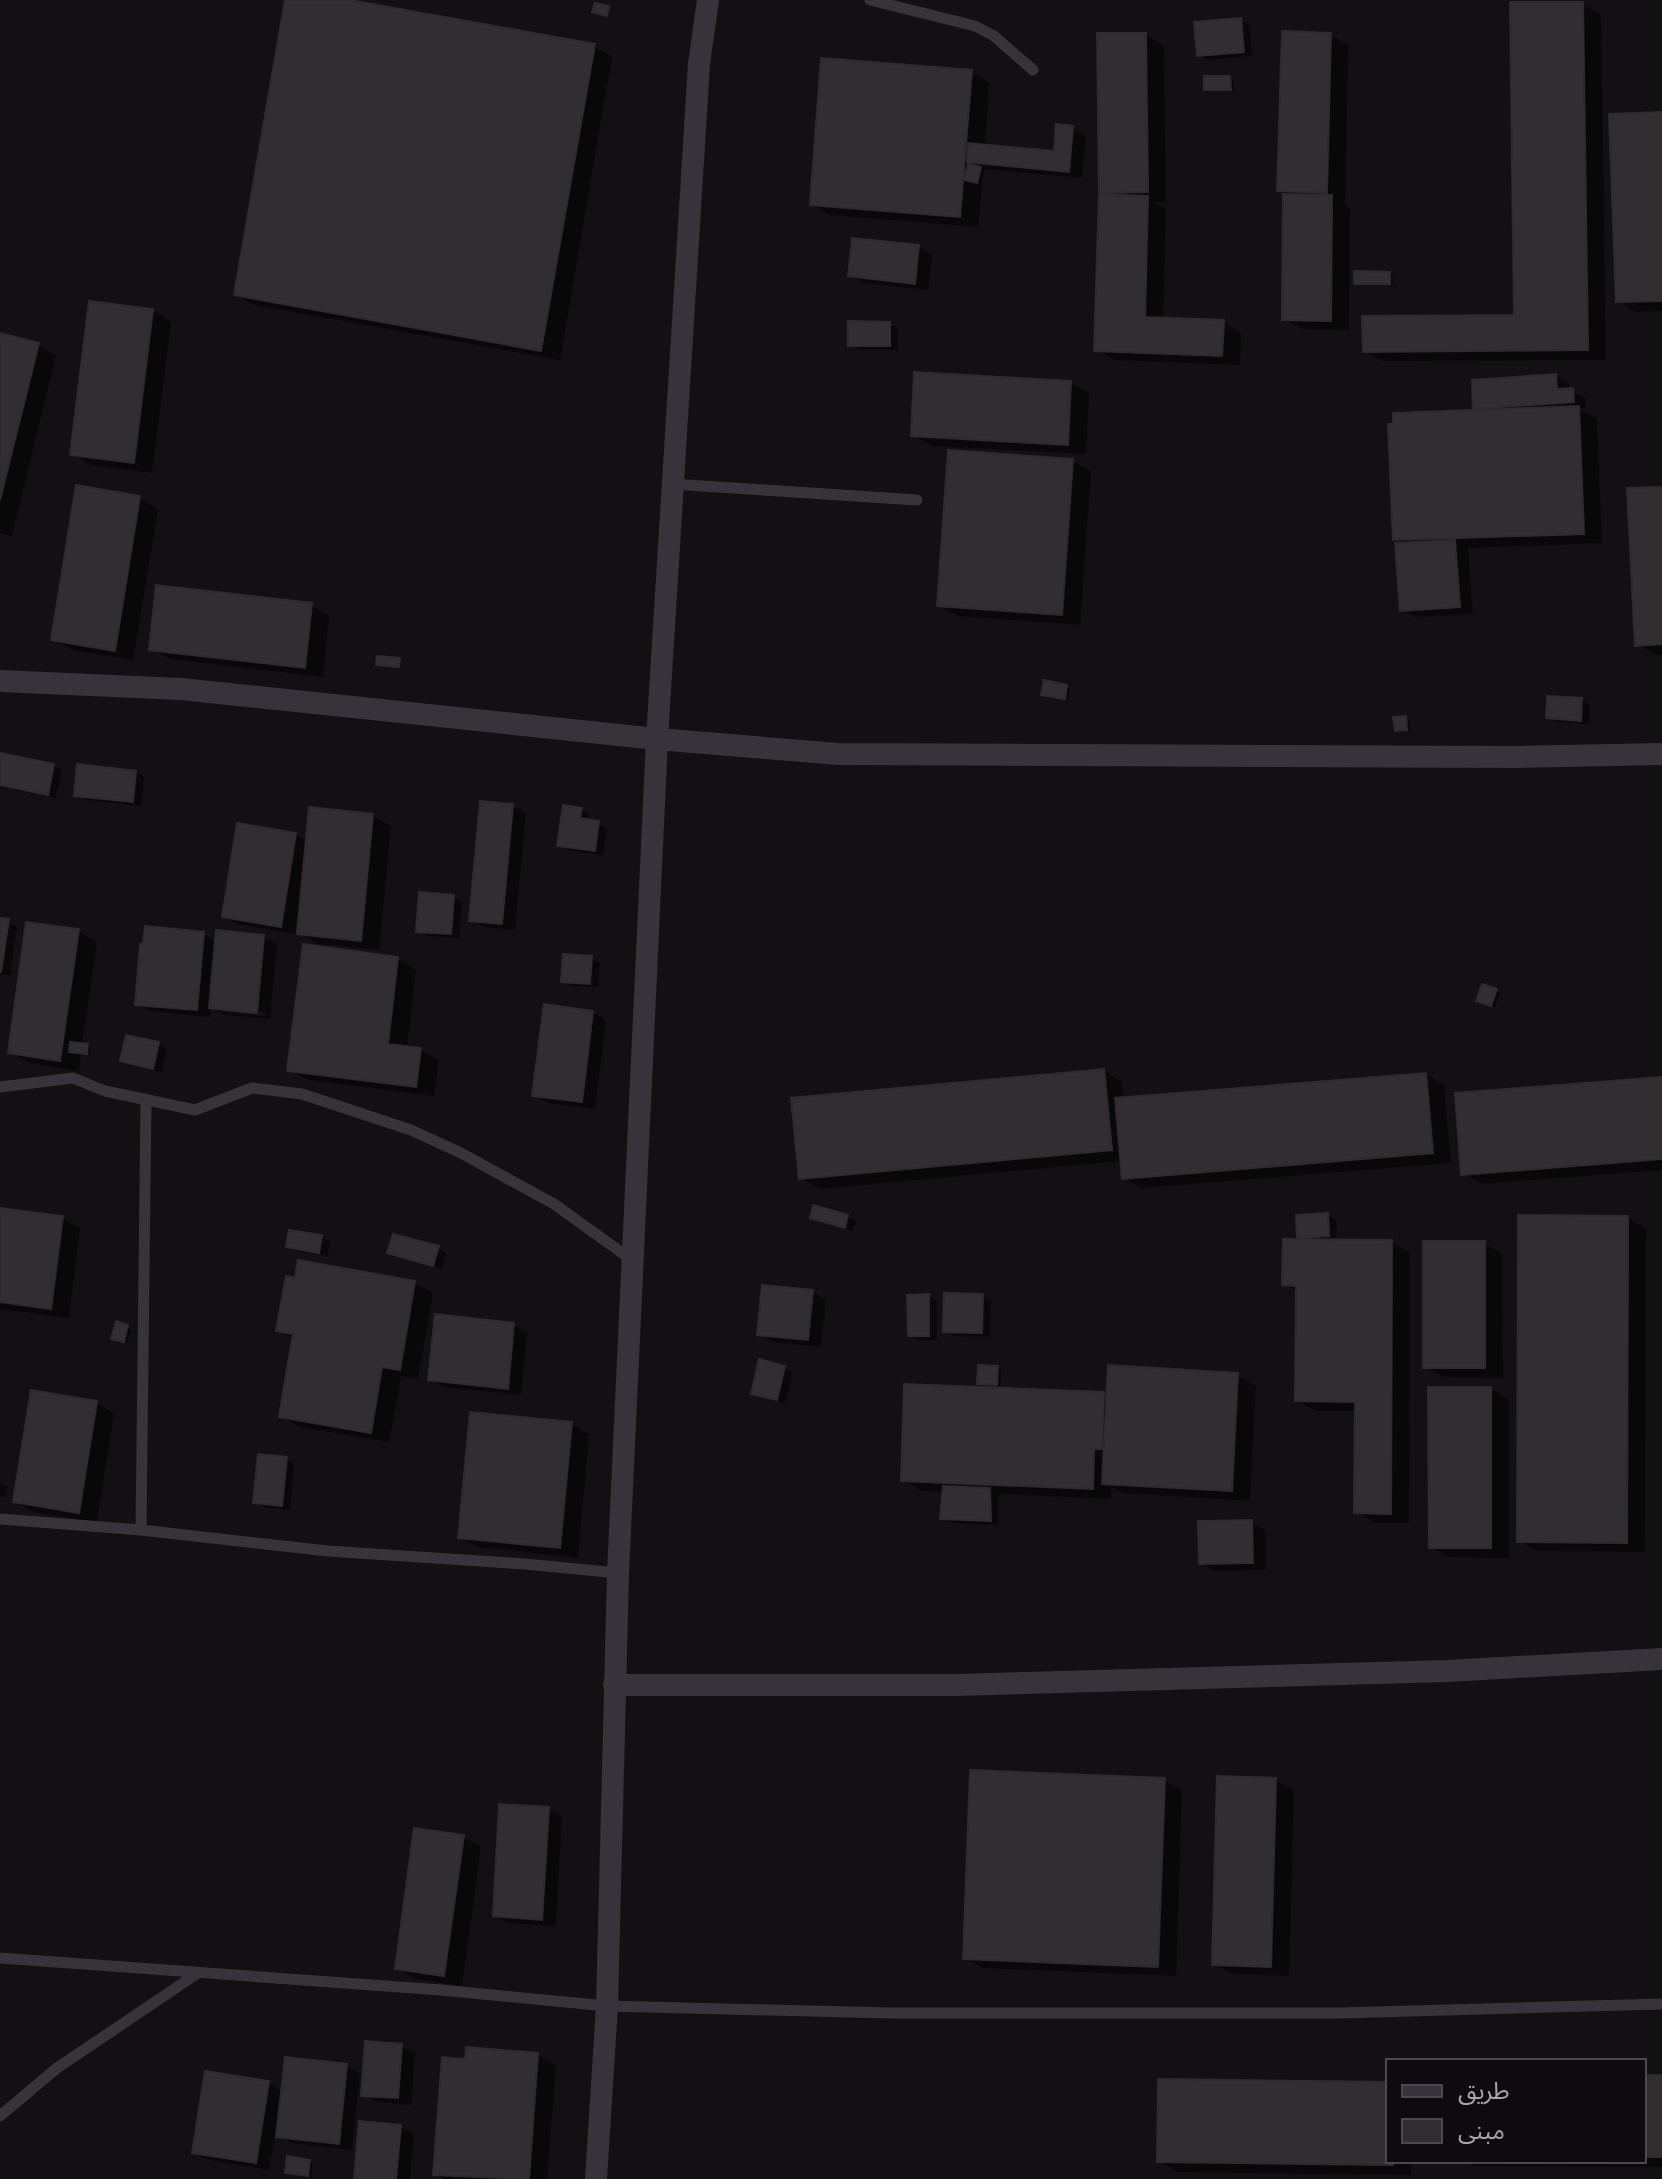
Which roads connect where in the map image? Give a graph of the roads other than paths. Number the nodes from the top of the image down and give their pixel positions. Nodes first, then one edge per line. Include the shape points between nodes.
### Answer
1 (708, 0) edge
2 (870, 0) edge
3 (1033, 70) dead end
4 (671, 484) junction
5 (917, 500) dead end
6 (0, 681) edge
7 (657, 739) junction
8 (1662, 754) edge
9 (0, 1087) edge
10 (146, 1099) junction
11 (633, 1260) junction
12 (0, 1519) edge
13 (141, 1530) junction
14 (618, 1573) junction
15 (1662, 1659) edge
16 (614, 1685) junction
17 (0, 1958) edge
18 (198, 1973) junction
19 (1662, 2004) edge
20 (607, 2006) junction
21 (0, 2116) edge
22 (596, 2179) edge

1 - 4 street via 699,64
2 - 3 lane via 975,26
4 - 5 lane
4 - 7 street
6 - 7 street via 181,689
7 - 8 street via 838,754
7 - 11 street
9 - 10 lane via 73,1078
10 - 11 lane via 195,1110 252,1088 302,1094 411,1130 554,1204
10 - 13 lane
11 - 14 street
12 - 13 lane
13 - 14 lane via 328,1551
14 - 16 street
15 - 16 street via 1447,1671 955,1685
16 - 20 street
17 - 18 lane
18 - 20 lane
18 - 21 lane via 57,2068
19 - 20 lane via 1340,2013 890,2013
20 - 22 street

